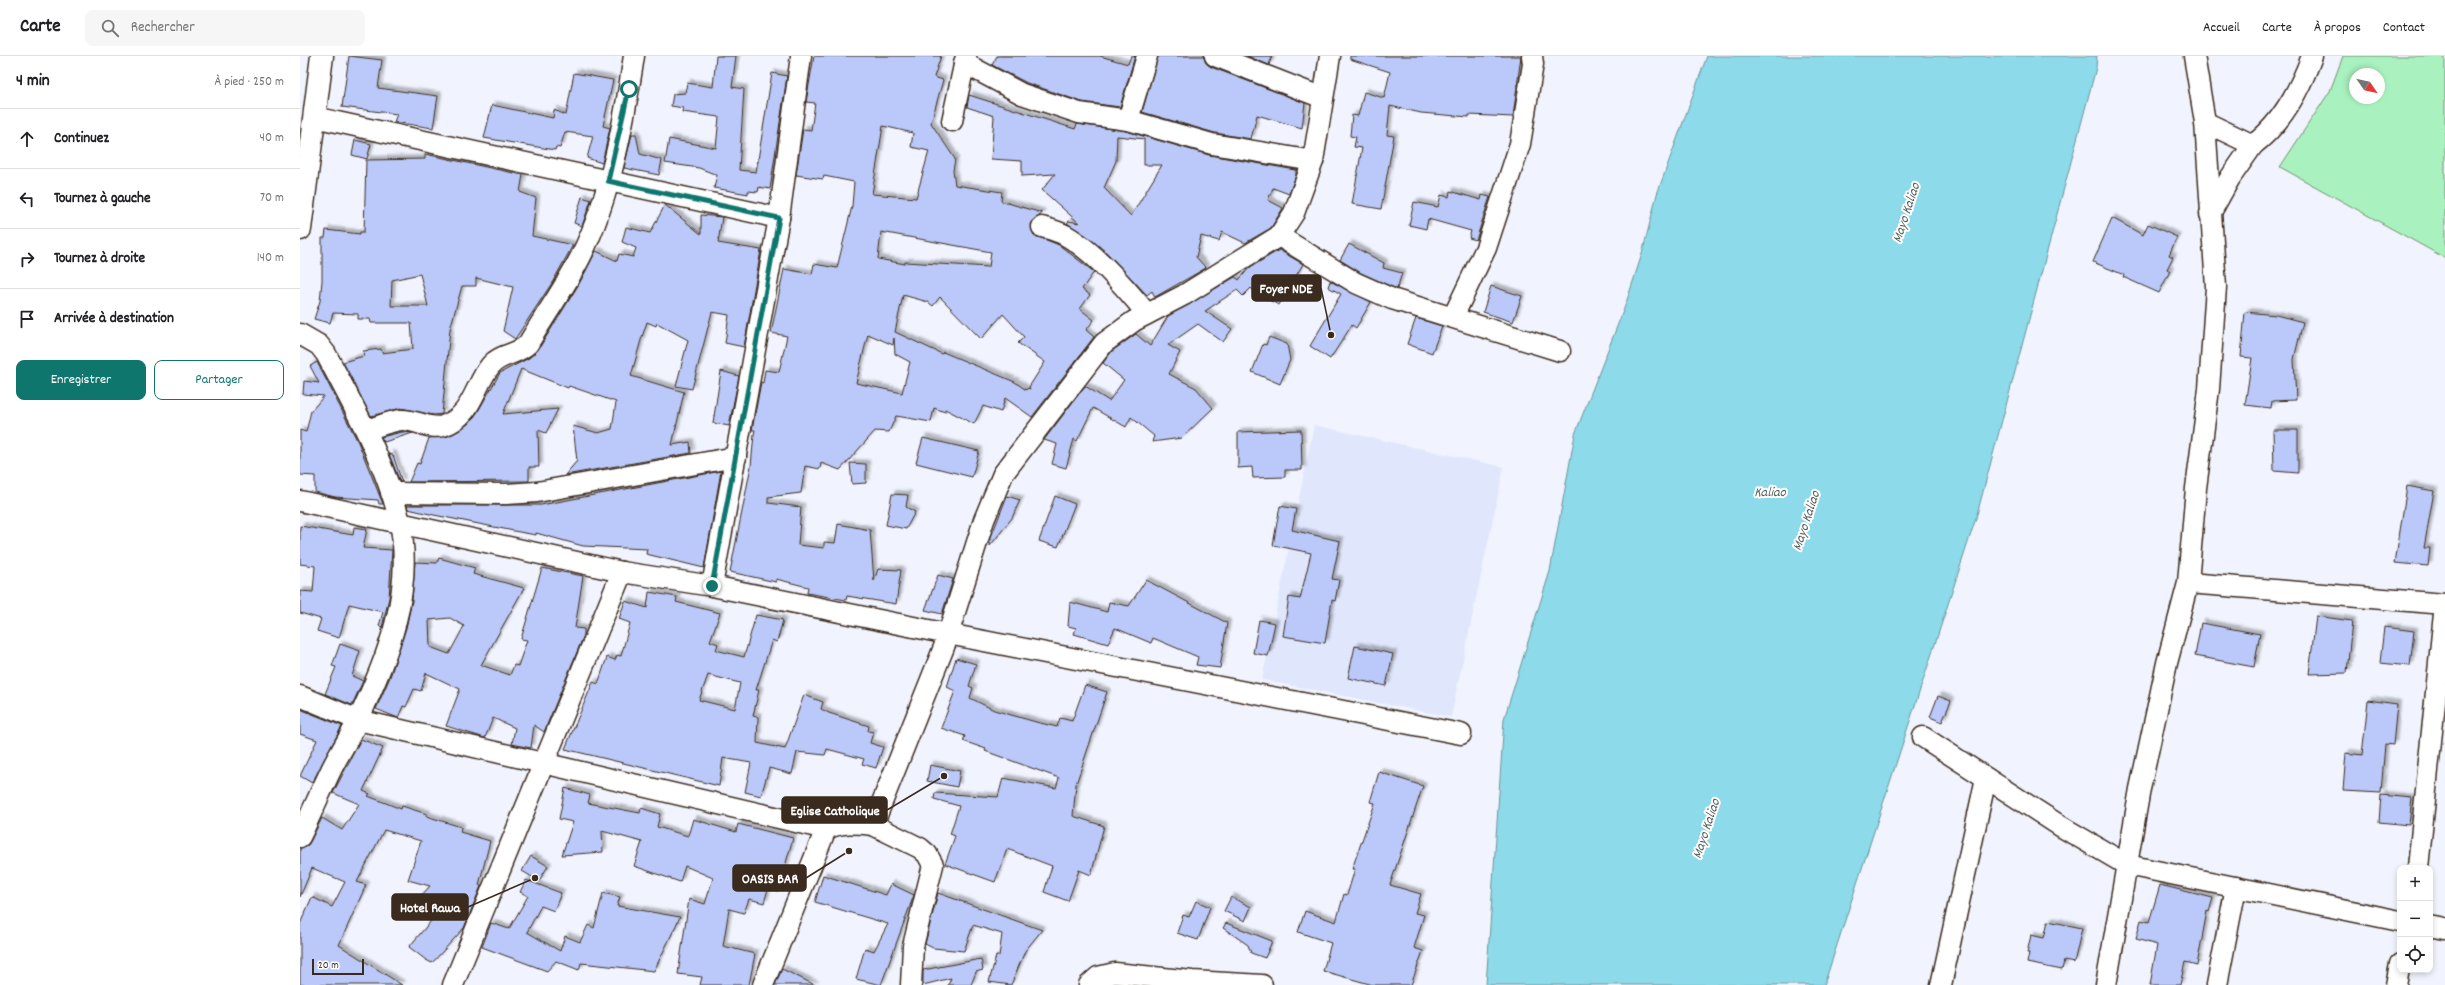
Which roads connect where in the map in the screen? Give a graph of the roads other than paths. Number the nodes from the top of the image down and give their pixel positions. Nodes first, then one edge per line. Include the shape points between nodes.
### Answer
1 (322, 56) edge
2 (634, 56) edge
3 (801, 56) edge
4 (1147, 56) edge
5 (1215, 56) edge
6 (1330, 56) edge
7 (1532, 56) edge
8 (2194, 56) edge
9 (2312, 56) edge
10 (965, 59) edge
11 (1323, 98) junction
12 (314, 117) junction
13 (1128, 120) junction
14 (952, 121) dead end
15 (2205, 122) junction
16 (2253, 145) junction
17 (1313, 161) junction
18 (608, 181) junction
19 (2210, 214) junction
20 (779, 218) junction
21 (1042, 226) dead end
22 (300, 229) edge
23 (1280, 236) junction
24 (1147, 314) junction
25 (1453, 317) junction
26 (300, 334) edge
27 (1560, 351) dead end
28 (366, 430) junction
29 (736, 457) junction
30 (390, 493) junction
31 (300, 501) edge
32 (400, 523) junction
33 (622, 572) junction
34 (2188, 583) junction
35 (712, 586) junction
36 (2445, 604) edge
37 (948, 634) junction
38 (300, 696) edge
39 (358, 720) junction
40 (1461, 734) dead end
41 (1923, 737) dead end
42 (544, 764) junction
43 (1986, 778) junction
44 (873, 825) junction
45 (826, 829) junction
46 (300, 837) edge
47 (2127, 865) junction
48 (2418, 865) edge
49 (2236, 888) junction
50 (2397, 920) edge
51 (2433, 927) edge
52 (2445, 929) edge
53 (2398, 973) edge
54 (458, 984) edge
55 (763, 985) edge
56 (911, 985) edge
57 (1089, 985) edge
58 (1262, 985) edge
59 (1940, 985) edge
60 (2106, 985) edge
61 (2217, 985) edge
62 (2396, 985) edge

1 - 12 street
2 - 18 street
3 - 20 street
4 - 13 street
5 - 11 street
6 - 11 street
7 - 25 street via 1533,64 1520,144 1486,248
8 - 15 street
9 - 16 street via 2279,120
10 - 13 street via 1022,94 1079,113
10 - 14 street
11 - 17 street
12 - 18 street
12 - 22 street
13 - 17 street via 1212,144
15 - 16 street
15 - 19 street
16 - 19 street via 2230,178
17 - 23 street via 1294,213
18 - 20 street
18 - 28 street via 581,256 528,344 520,352 496,360 490,366 473,400 460,417 443,426 400,420
19 - 34 street via 2216,287 2209,389 2196,488
20 - 29 street
21 - 24 street via 1065,235 1078,244 1126,289
23 - 24 street via 1184,295
23 - 25 street via 1356,283 1392,299
24 - 37 street via 1104,343 1003,474 984,520
25 - 27 street
26 - 28 street via 319,345 326,354
28 - 30 street
29 - 30 street via 537,492
29 - 35 street
30 - 32 street
31 - 32 street
32 - 33 street
32 - 39 street via 404,586 390,645
33 - 35 street
33 - 42 street
34 - 36 street
34 - 47 street via 2162,686
35 - 37 street
36 - 48 street
37 - 40 street
37 - 44 street via 898,767
38 - 39 street
39 - 42 street
39 - 46 street via 332,767
41 - 43 street
42 - 45 street
42 - 54 street
43 - 47 street
43 - 59 street
44 - 45 street via 852,822
44 - 56 street via 920,848 933,865 913,946
45 - 55 street
47 - 49 street
47 - 60 street
49 - 50 street
49 - 61 street
51 - 52 street
53 - 62 street
57 - 58 street via 1098,977 1115,973

